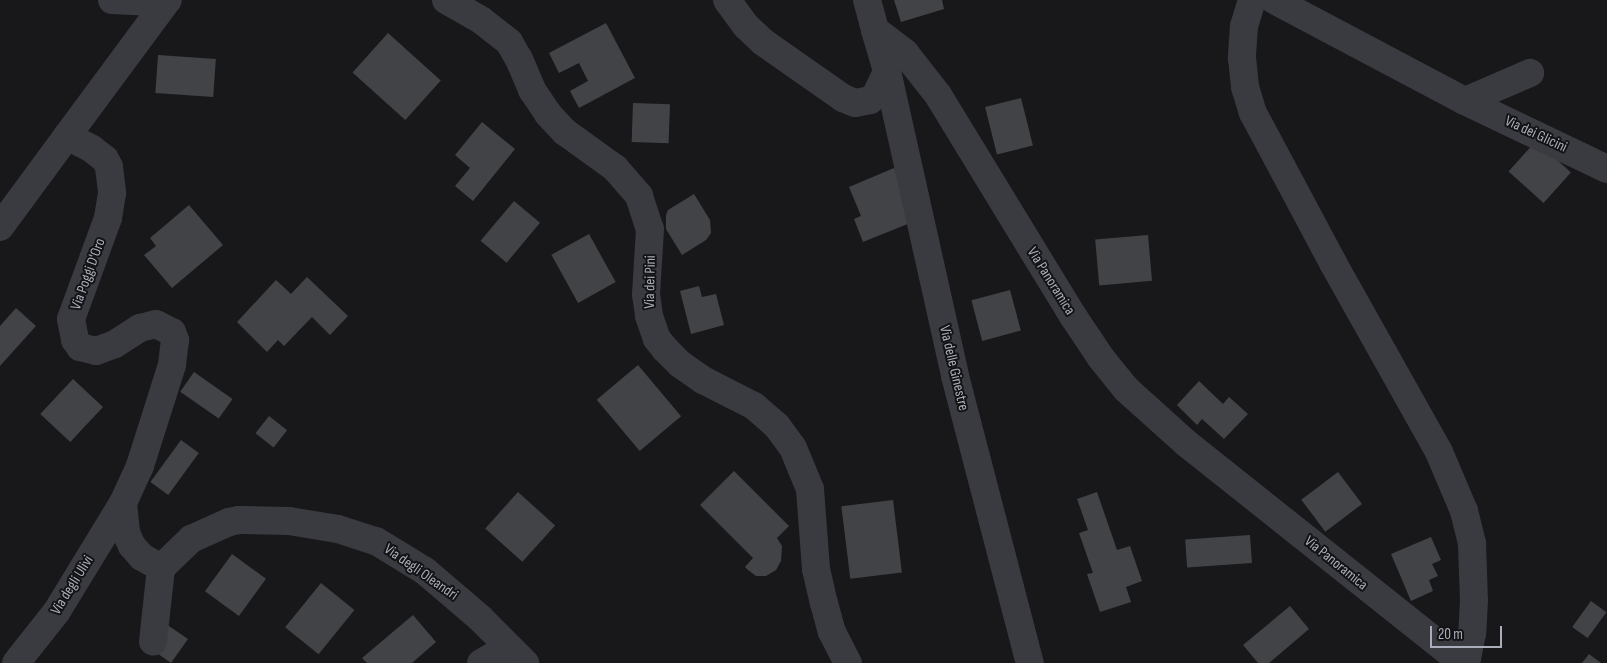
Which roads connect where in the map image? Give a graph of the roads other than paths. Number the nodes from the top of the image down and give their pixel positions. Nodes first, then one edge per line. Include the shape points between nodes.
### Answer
1 (112, 0) edge
2 (446, 0) edge
3 (727, 0) edge
4 (866, 0) edge
5 (1252, 0) edge
6 (1274, 0) edge
7 (167, 1) edge
8 (875, 30) junction
9 (887, 71) junction
10 (1530, 73) dead end
11 (1466, 101) junction
12 (67, 136) junction
13 (1607, 169) edge
14 (0, 226) edge
15 (123, 503) junction
16 (161, 568) junction
17 (153, 642) dead end
18 (517, 655) edge
19 (16, 663) edge
20 (481, 663) edge
21 (848, 663) edge
22 (1030, 663) edge
23 (1464, 663) edge

1 - 7 street
2 - 21 street, Via dei Pini via 481,20 509,42 535,96 548,114 565,132 616,168 639,196 650,229 646,294 657,339 680,364 761,412 777,426 793,448 810,489 816,569 824,603 832,632
3 - 9 street via 763,42 849,101 862,103 870,100 880,88
4 - 8 street
5 - 23 street via 1242,47 1243,78 1253,113 1439,452 1464,511 1472,544 1474,600 1472,633
6 - 11 street, Via dei Glicini
7 - 12 street
8 - 9 street
8 - 23 street, Via Panoramica via 905,53 938,95 1073,316 1126,389 1186,442
9 - 22 street, Via delle Ginestre via 957,384
10 - 11 street
11 - 13 street, Via dei Glicini
12 - 14 street
12 - 15 street, Via Poggi D'Oro via 105,160 112,185 108,218 71,320 75,340 80,347 96,350 115,344 140,328 156,324 172,332 176,340 172,365 146,447
15 - 16 street via 126,533 132,546 142,557
15 - 19 street, Via degli Ulivi via 57,611
16 - 17 street
16 - 18 street, Via degli Oleandri via 191,539 219,524 245,520 320,524 365,536 392,549 436,579
18 - 20 street

